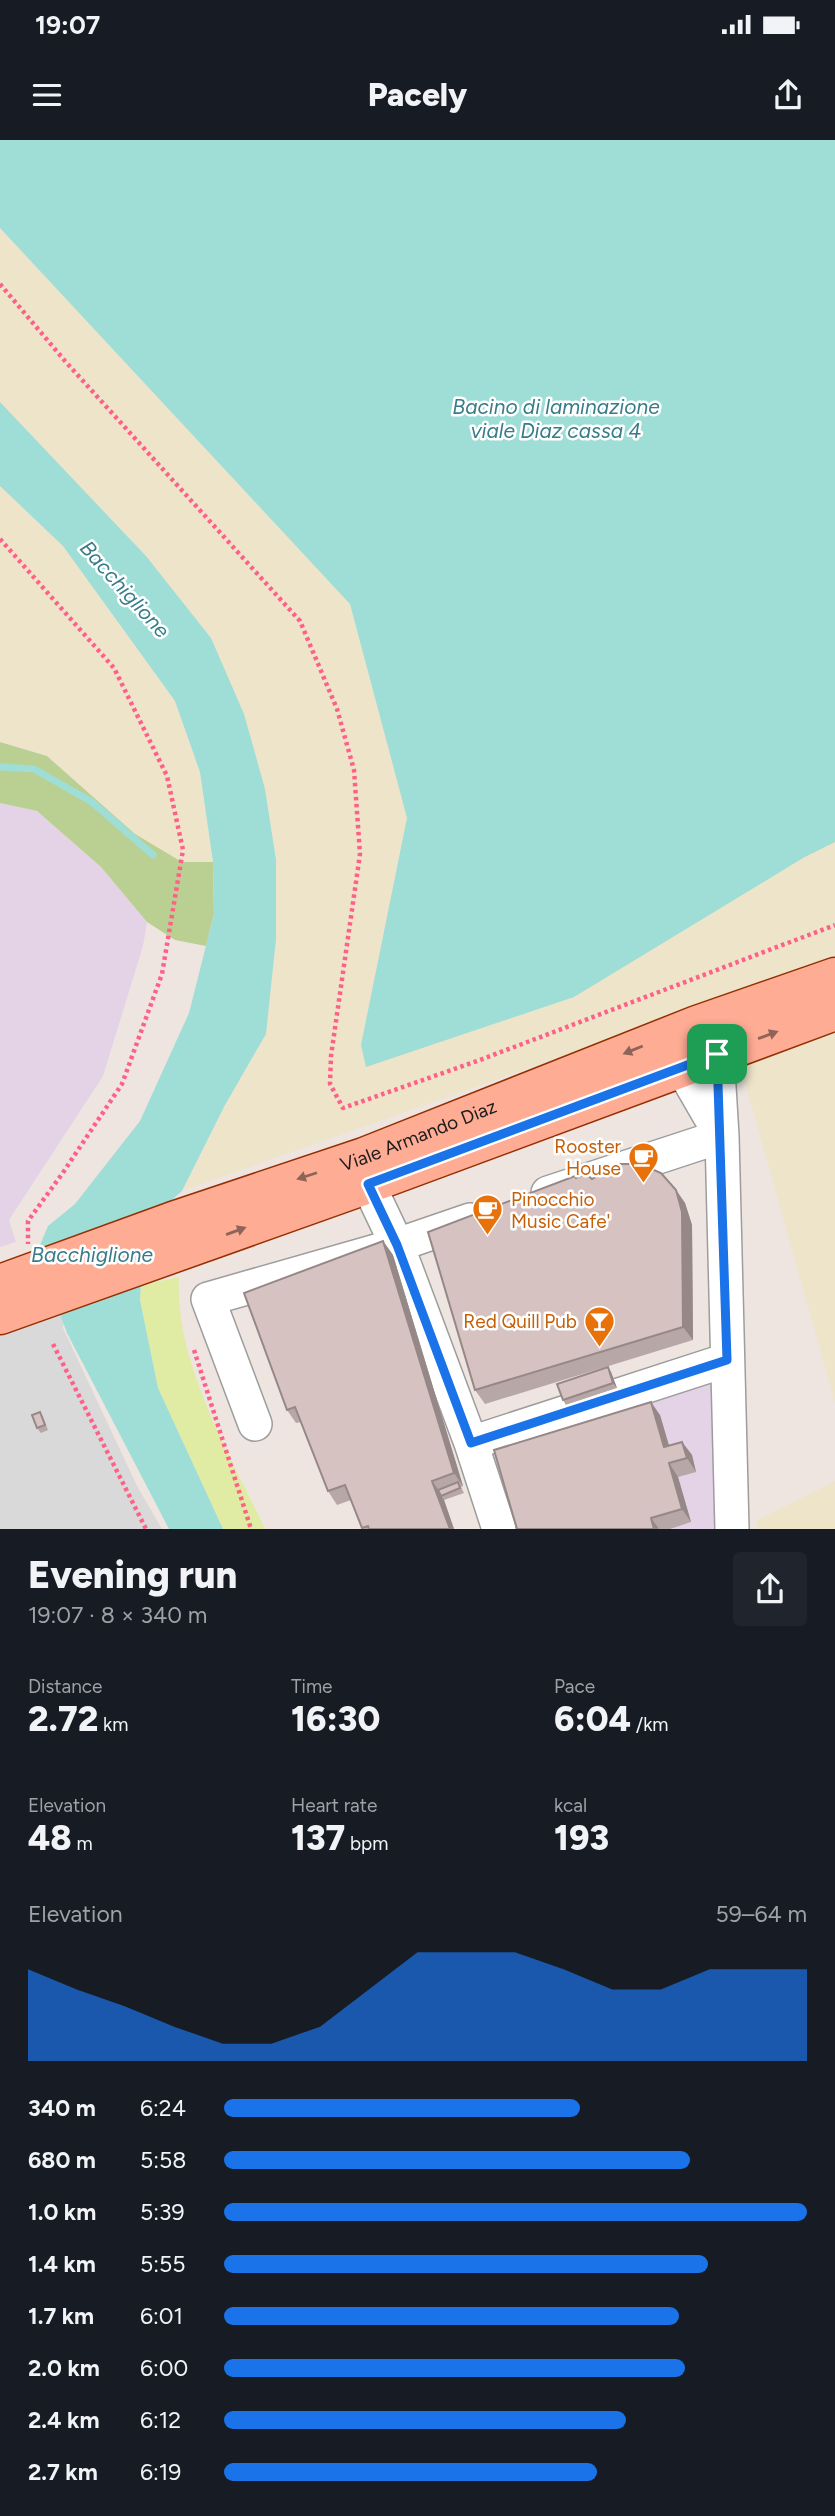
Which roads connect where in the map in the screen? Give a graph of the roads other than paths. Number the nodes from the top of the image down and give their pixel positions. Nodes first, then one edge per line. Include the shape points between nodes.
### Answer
1 (835, 977) edge
2 (835, 1011) edge
3 (717, 1054) junction
4 (682, 1068) junction
5 (722, 1136) junction
6 (368, 1184) junction
7 (172, 1237) junction
8 (397, 1245) junction
9 (39, 1273) junction
10 (0, 1284) edge
11 (0, 1315) edge
12 (727, 1360) junction
13 (255, 1424) dead end
14 (471, 1443) junction
15 (499, 1529) edge
16 (732, 1529) edge

1 -> 7 main road, Viale Armando Diaz via 697,1025
3 -> 2 main road, Viale Armando Diaz
3 - 4 main road, Viale Armando Diaz
3 - 5 street
4 - 5 street
4 - 6 main road, Viale Armando Diaz
5 - 8 street
5 - 12 street
7 -> 6 main road, Viale Armando Diaz
6 - 8 street
7 - 9 main road, Viale Armando Diaz
8 - 13 street via 208,1299
8 - 14 street
9 - 10 main road, Viale Armando Diaz
9 - 11 main road, Viale Armando Diaz
12 - 14 street
12 - 16 street
14 - 15 street

